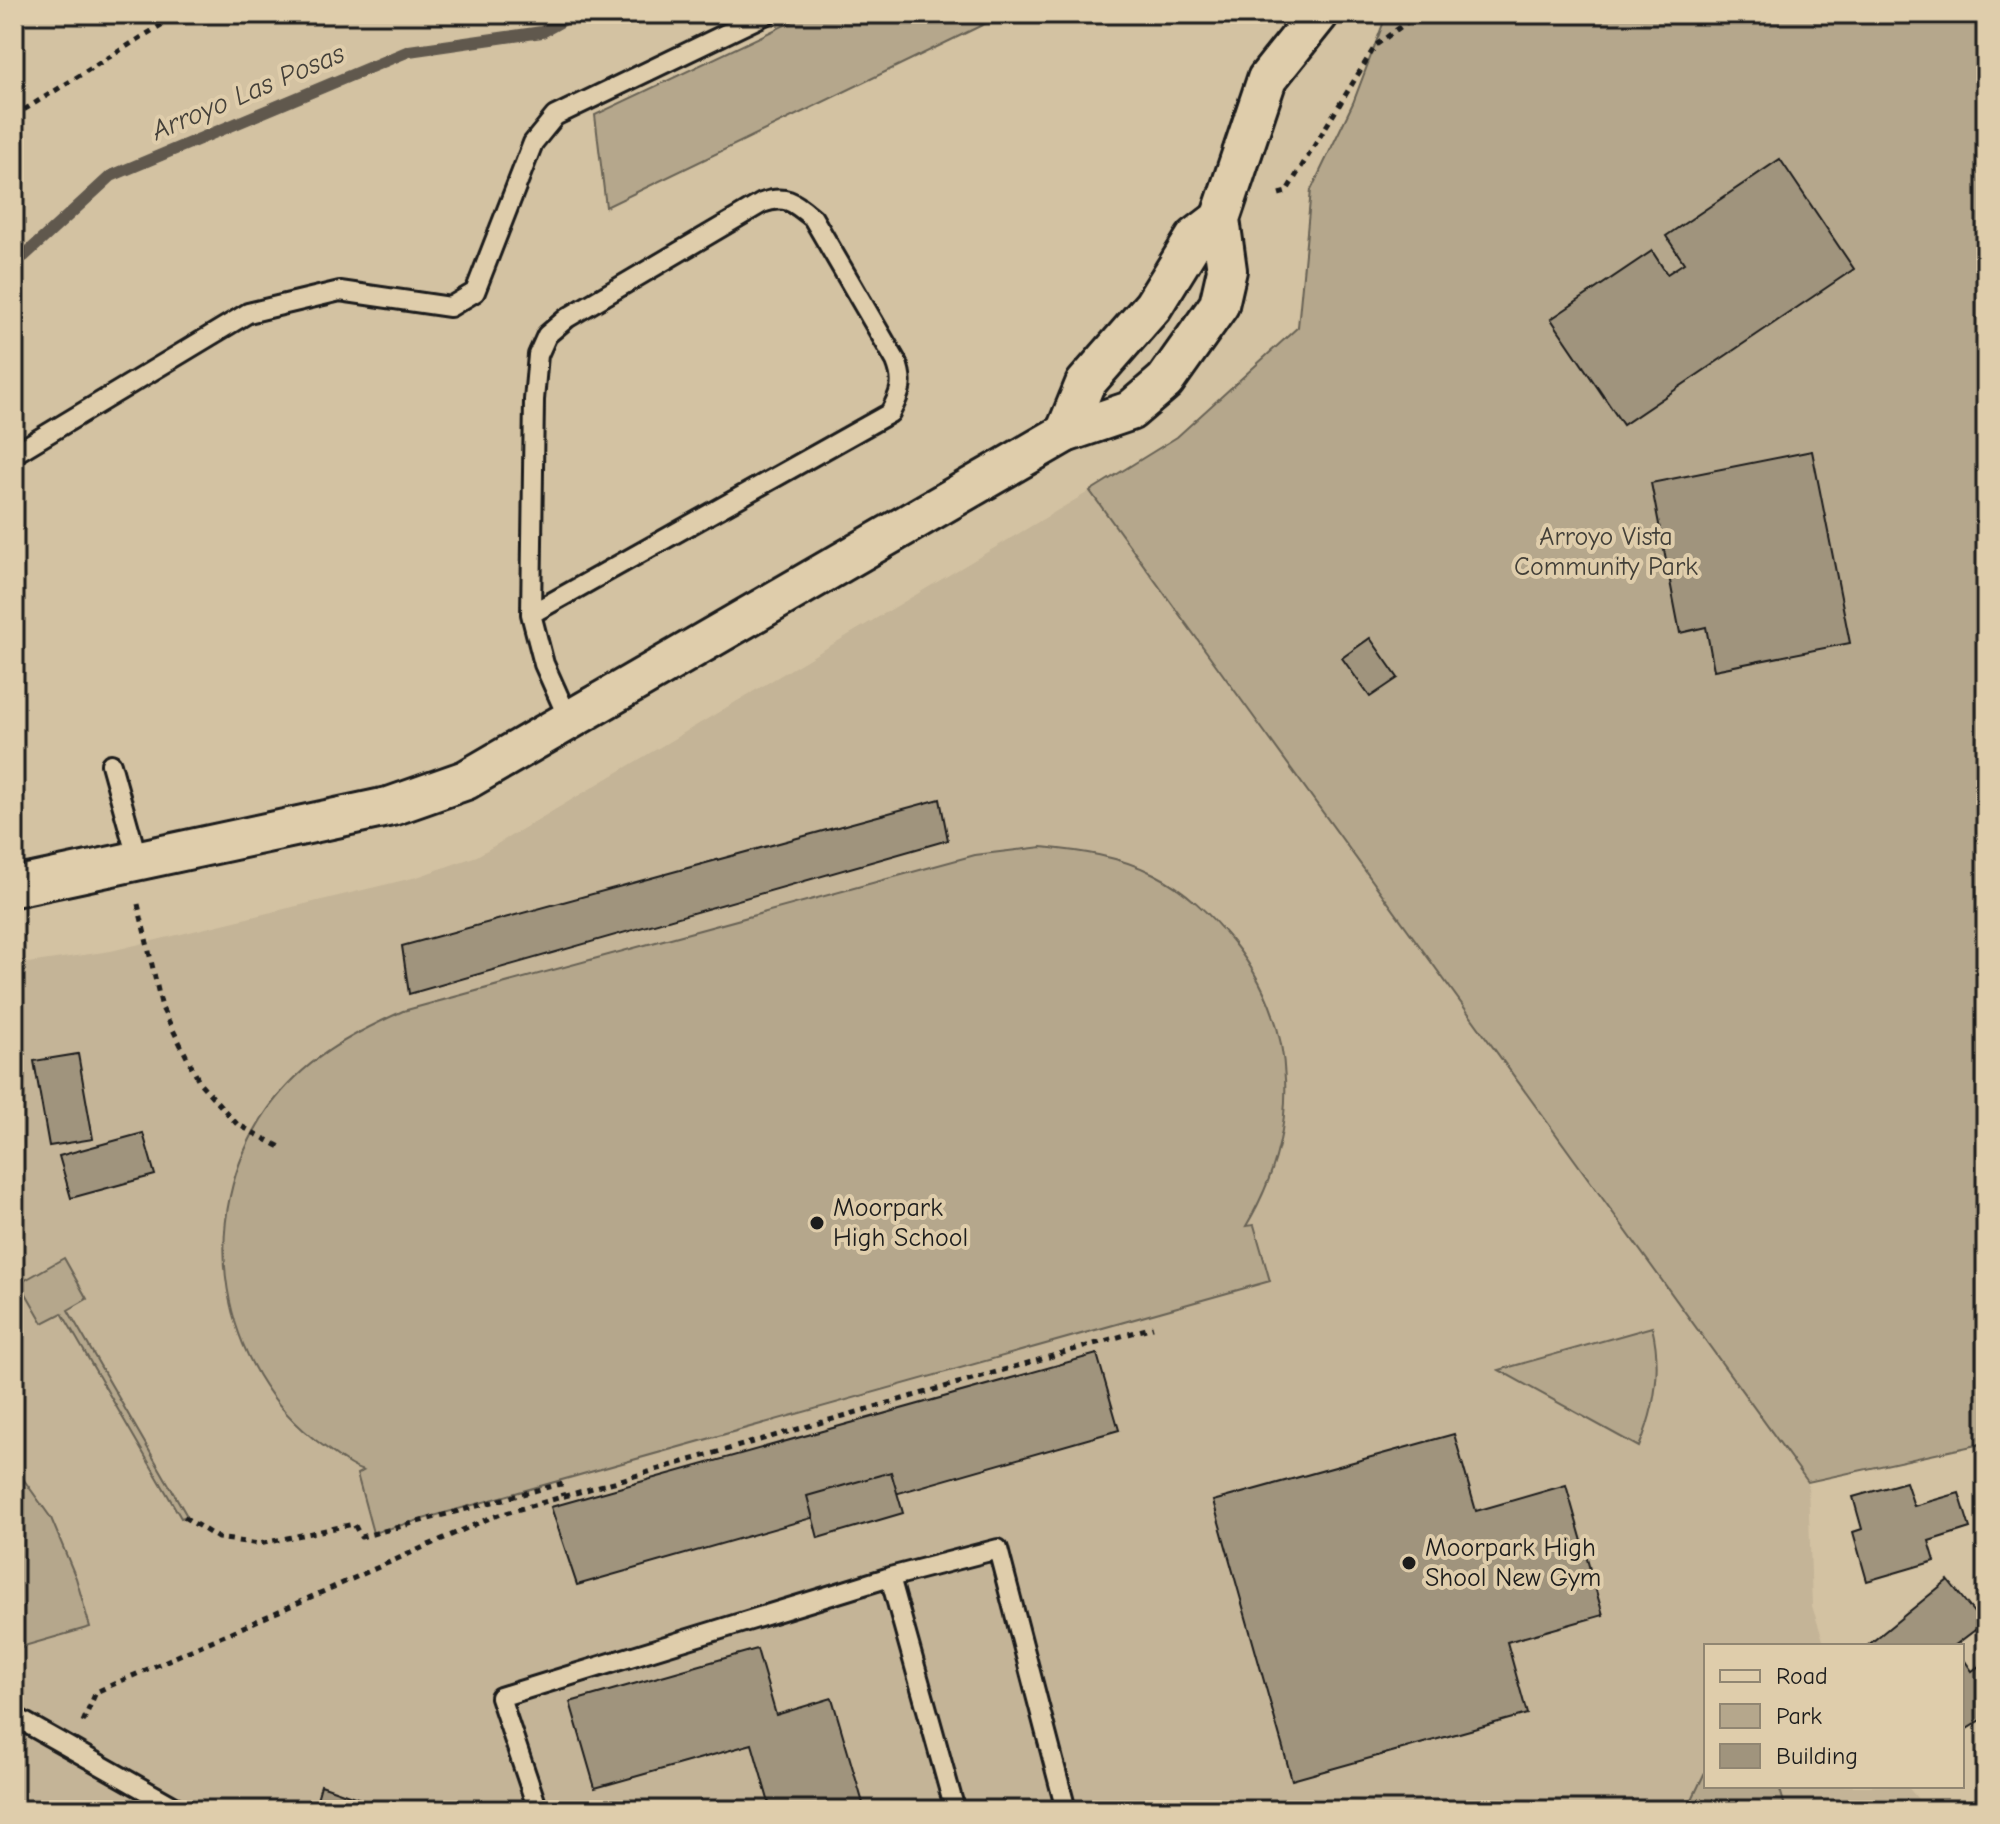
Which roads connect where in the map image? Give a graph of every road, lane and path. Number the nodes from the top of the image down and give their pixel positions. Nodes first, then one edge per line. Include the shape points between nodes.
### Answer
1 (179, 14) edge
2 (767, 14) edge
3 (1319, 14) edge
4 (1418, 14) edge
5 (14, 116) edge
6 (1279, 194) dead end
7 (1220, 219) junction
8 (1065, 433) junction
9 (14, 454) edge
10 (531, 614) junction
11 (569, 720) junction
12 (111, 764) dead end
13 (138, 861) junction
14 (14, 887) edge
15 (138, 904) dead end
16 (282, 1148) dead end
17 (1153, 1327) dead end
18 (563, 1496) junction
19 (184, 1517) dead end
20 (890, 1577) junction
21 (14, 1721) edge
22 (70, 1748) junction
23 (180, 1810) edge
24 (538, 1810) edge
25 (955, 1810) edge
26 (1066, 1810) edge

1 - 5 path
2 - 9 lane via 555,116 533,143 475,292 450,307 340,291 248,313
3 - 7 street via 1267,79
4 - 6 path via 1376,45 1286,192
7 - 8 street via 1195,238 1153,306 1085,384
7 - 8 street via 1227,270 1219,305 1165,381 1130,411
8 - 11 street
10 - 10 lane via 534,400 538,355 547,335 567,318 762,203 775,198 792,201 813,218 896,361 902,390 890,413
10 - 11 lane via 544,664
11 - 13 street via 466,780 392,806
12 - 13 lane
13 - 14 street
15 - 16 path via 162,1008 200,1083 237,1124
17 - 18 path
18 - 19 path via 560,1484 361,1537 354,1524 259,1544 218,1538
18 - 22 path via 492,1517 96,1692
20 - 24 lane via 500,1697
20 - 25 lane
20 - 26 lane via 998,1549
21 - 22 lane
22 - 23 lane

